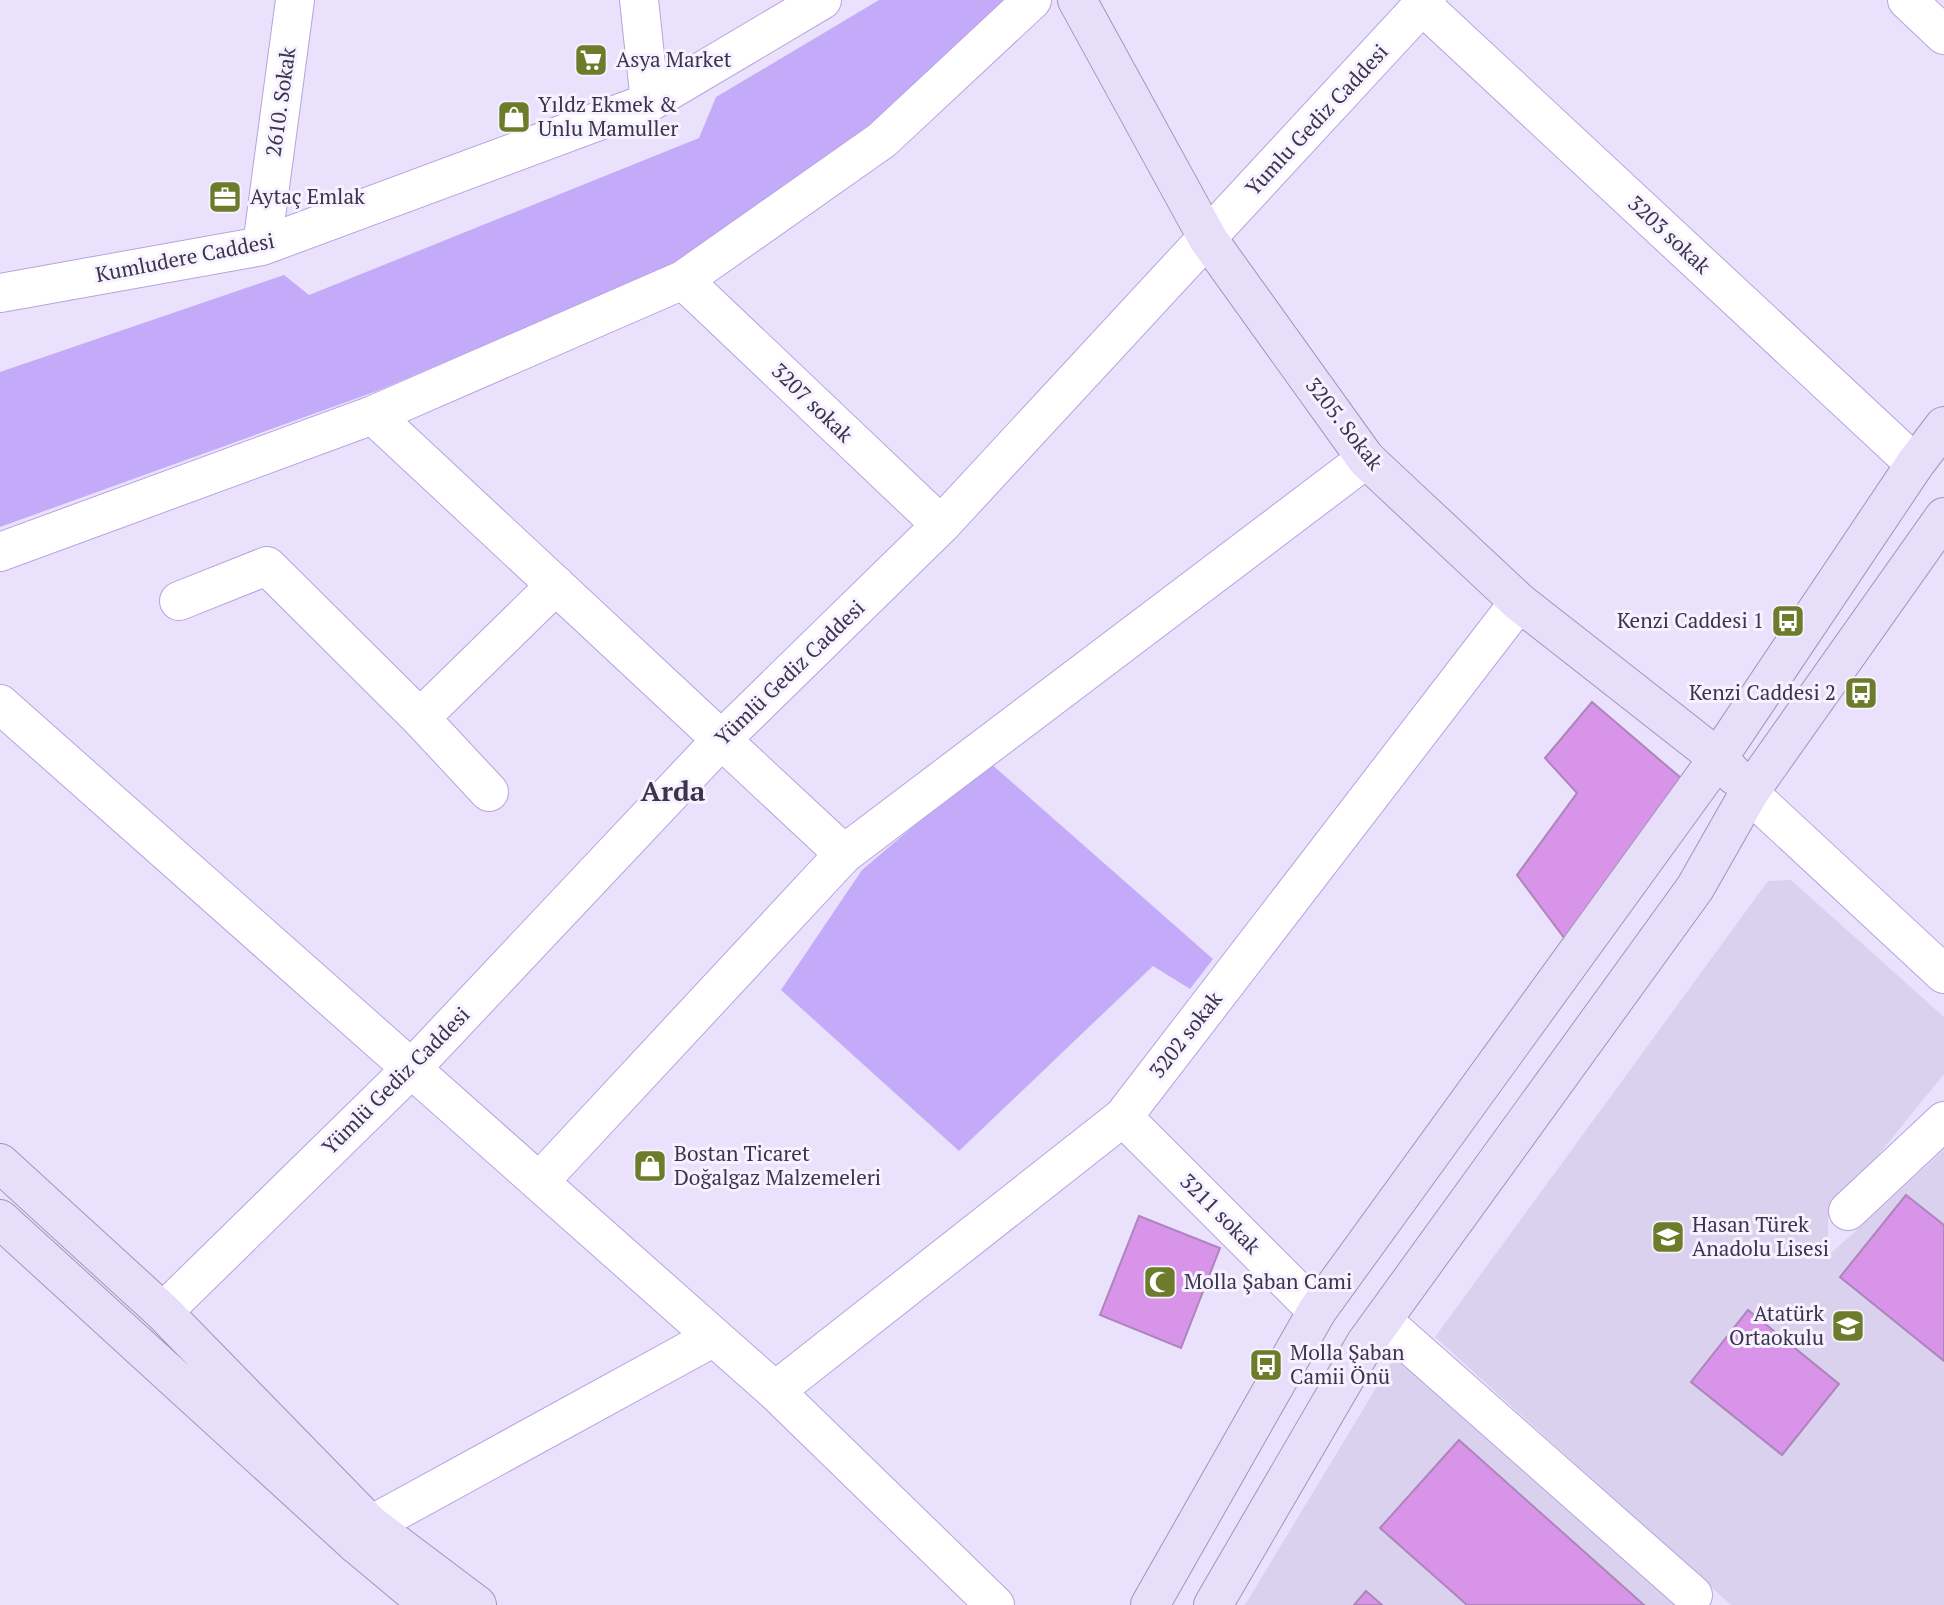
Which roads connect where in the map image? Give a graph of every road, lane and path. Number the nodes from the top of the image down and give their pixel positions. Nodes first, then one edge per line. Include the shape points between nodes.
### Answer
1 (295, 0) edge
2 (639, 0) edge
3 (822, 0) edge
4 (1032, 0) edge
5 (1077, 0) edge
6 (1908, 0) edge
7 (1425, 3) edge
8 (1944, 35) edge
9 (650, 102) junction
10 (1208, 239) junction
11 (262, 246) junction
12 (683, 280) junction
13 (0, 293) edge
14 (373, 415) junction
15 (1944, 426) edge
16 (1366, 458) junction
17 (1915, 464) junction
18 (1944, 517) edge
19 (941, 525) junction
20 (0, 552) edge
21 (556, 585) junction
22 (178, 601) dead end
23 (1519, 602) junction
24 (0, 704) edge
25 (420, 718) junction
26 (722, 739) junction
27 (1718, 758) junction
28 (489, 792) dead end
29 (1749, 793) junction
30 (844, 854) junction
31 (1944, 974) edge
32 (411, 1069) junction
33 (1123, 1117) junction
34 (1944, 1121) edge
35 (0, 1163) edge
36 (540, 1182) junction
37 (1848, 1211) dead end
38 (0, 1219) edge
39 (1317, 1311) junction
40 (163, 1312) junction
41 (1372, 1336) junction
42 (714, 1337) junction
43 (775, 1391) junction
44 (364, 1535) junction
45 (413, 1591) edge
46 (1693, 1595) dead end
47 (477, 1605) edge
48 (995, 1605) edge
49 (1150, 1605) edge
50 (1213, 1605) edge

1 - 11 street, 2610. Sokak
2 - 9 street
3 - 9 street, Kumludere Caddesi
4 - 12 street via 882,140
5 - 10 main road, 3205. Sokak
6 - 8 street
7 - 10 street, Yumlu Gediz Caddesi
7 - 17 street, 3203 sokak
9 - 11 street, Kumludere Caddesi
10 - 16 main road, 3205. Sokak
10 - 19 street, Yümlü Gediz Caddesi
11 - 13 street, Kumludere Caddesi
12 - 14 street
12 - 19 street, 3207 sokak
14 - 20 street
14 - 21 street
15 - 17 main road
16 - 23 main road, 3205. Sokak
16 - 30 street
17 - 27 main road
18 - 29 main road
19 - 26 street, Yümlü Gediz Caddesi
21 - 25 street
21 - 26 street
22 - 25 street via 267,566
23 - 27 main road, 3205. Sokak
23 - 33 street, 3202 sokak
24 - 32 street
25 - 28 street
26 - 30 street
26 - 32 street, Yümlü Gediz Caddesi
27 - 29 main road, 3205. Sokak
27 - 39 main road
29 - 31 street
29 - 41 main road via 1695,888
30 - 36 street
32 - 36 street
32 - 40 street, Yümlü Gediz Caddesi
33 - 39 street, 3211 sokak
33 - 43 street, 3202 sokak
34 - 37 street
35 - 40 main road
36 - 42 street
38 - 44 main road
39 - 41 main road
39 - 49 main road
40 - 44 main road
41 - 46 street
41 - 50 main road
42 - 43 street
42 - 44 street
43 - 48 street
44 - 45 main road
45 - 47 main road

